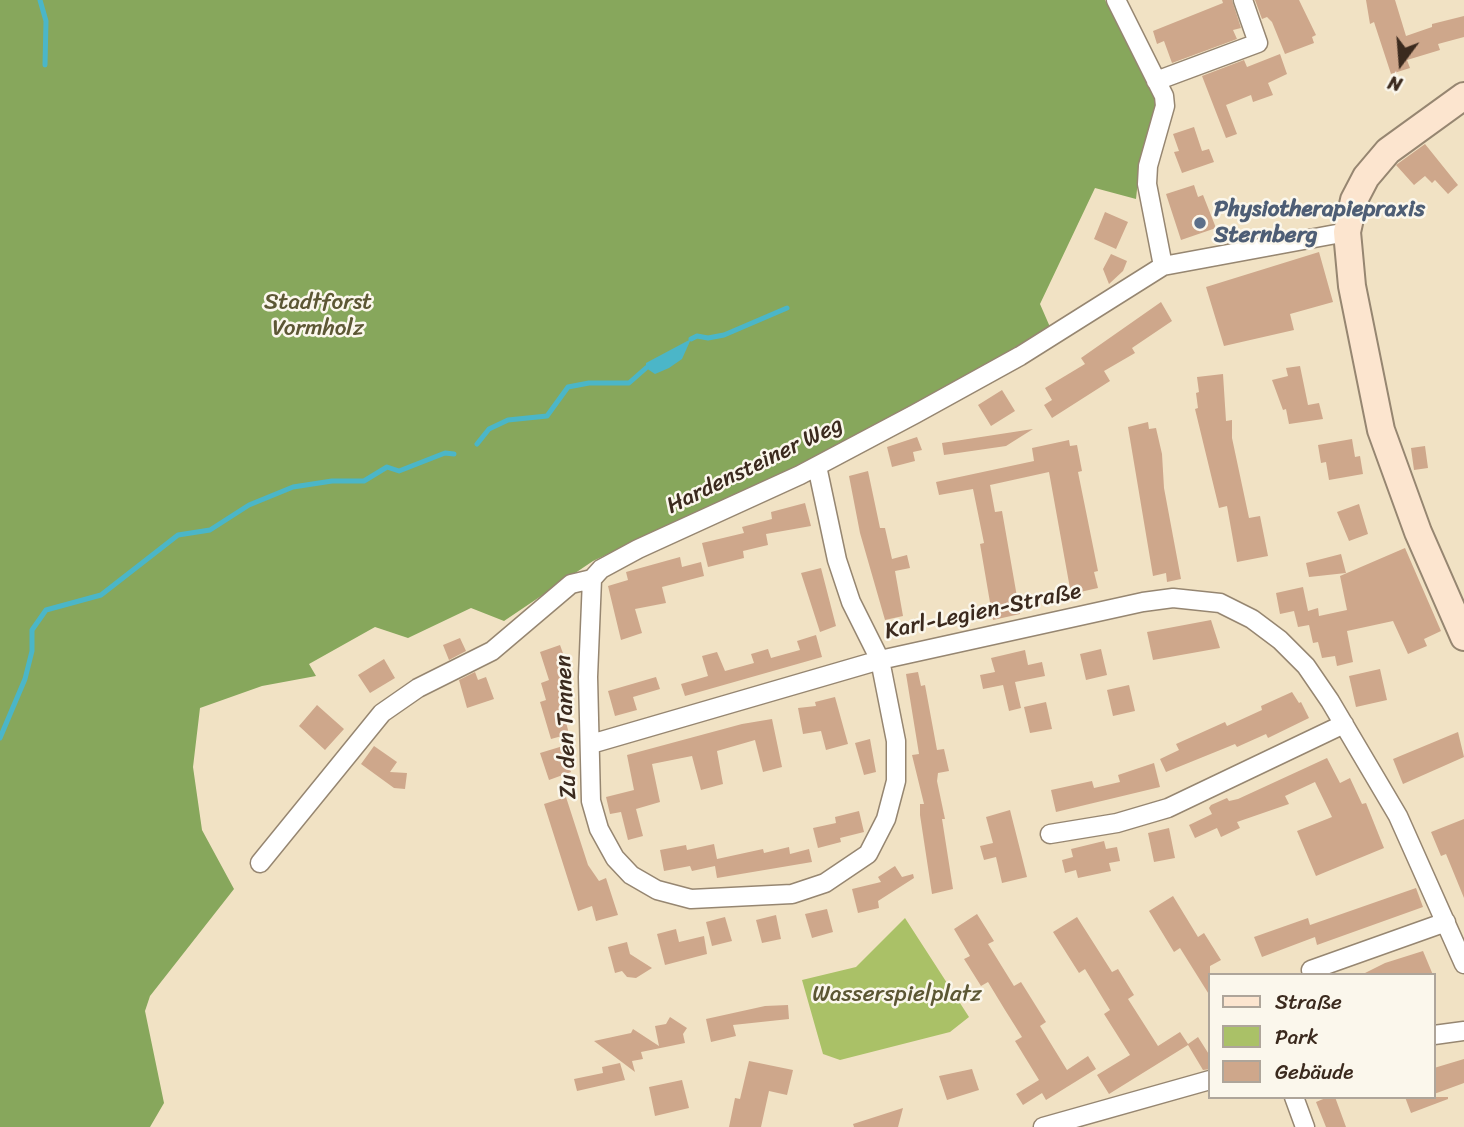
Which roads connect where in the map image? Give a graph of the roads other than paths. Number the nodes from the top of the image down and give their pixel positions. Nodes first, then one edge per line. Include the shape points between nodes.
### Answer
1 (1116, 0) edge
2 (1243, 0) edge
3 (1156, 82) junction
4 (1464, 96) edge
5 (1347, 232) junction
6 (1163, 267) junction
7 (817, 466) junction
8 (592, 579) junction
9 (1464, 637) edge
10 (880, 660) junction
11 (1344, 724) junction
12 (591, 744) junction
13 (1050, 834) dead end
14 (260, 863) dead end
15 (1446, 922) junction
16 (1464, 964) edge
17 (1311, 970) dead end
18 (1464, 1031) edge
19 (1436, 1035) edge
20 (1208, 1081) edge
21 (1295, 1099) edge
22 (1043, 1127) edge
23 (1305, 1127) edge

1 - 3 street
2 - 3 street via 1258,43
3 - 6 street via 1165,107 1147,184
4 - 5 main road via 1417,128 1366,177 1354,200
5 - 6 street, Hardensteiner Weg
5 - 9 main road via 1356,312 1384,440
6 - 7 street, Hardensteiner Weg via 1020,356
7 - 8 street, Hardensteiner Weg via 638,549 600,569
7 - 10 street, Zu den Tannen via 847,591
8 - 12 street, Zu den Tannen
8 - 14 street, Hardensteiner Weg via 571,584 492,651 418,688 382,713
10 - 11 street, Karl-Legien-Straße via 1143,602 1200,600 1220,603 1280,640 1306,666
10 - 12 street, Karl-Legien-Straße
10 - 12 street, Zu den Tannen via 896,741 896,781 886,819 868,854 825,883 792,894 691,899 657,890 631,875 599,829 592,801
11 - 13 street via 1168,808
11 - 15 street, Karl-Legien-Straße via 1398,816
15 - 16 street, Karl-Legien-Straße
15 - 17 street
18 - 19 street
20 - 22 street
21 - 23 street

